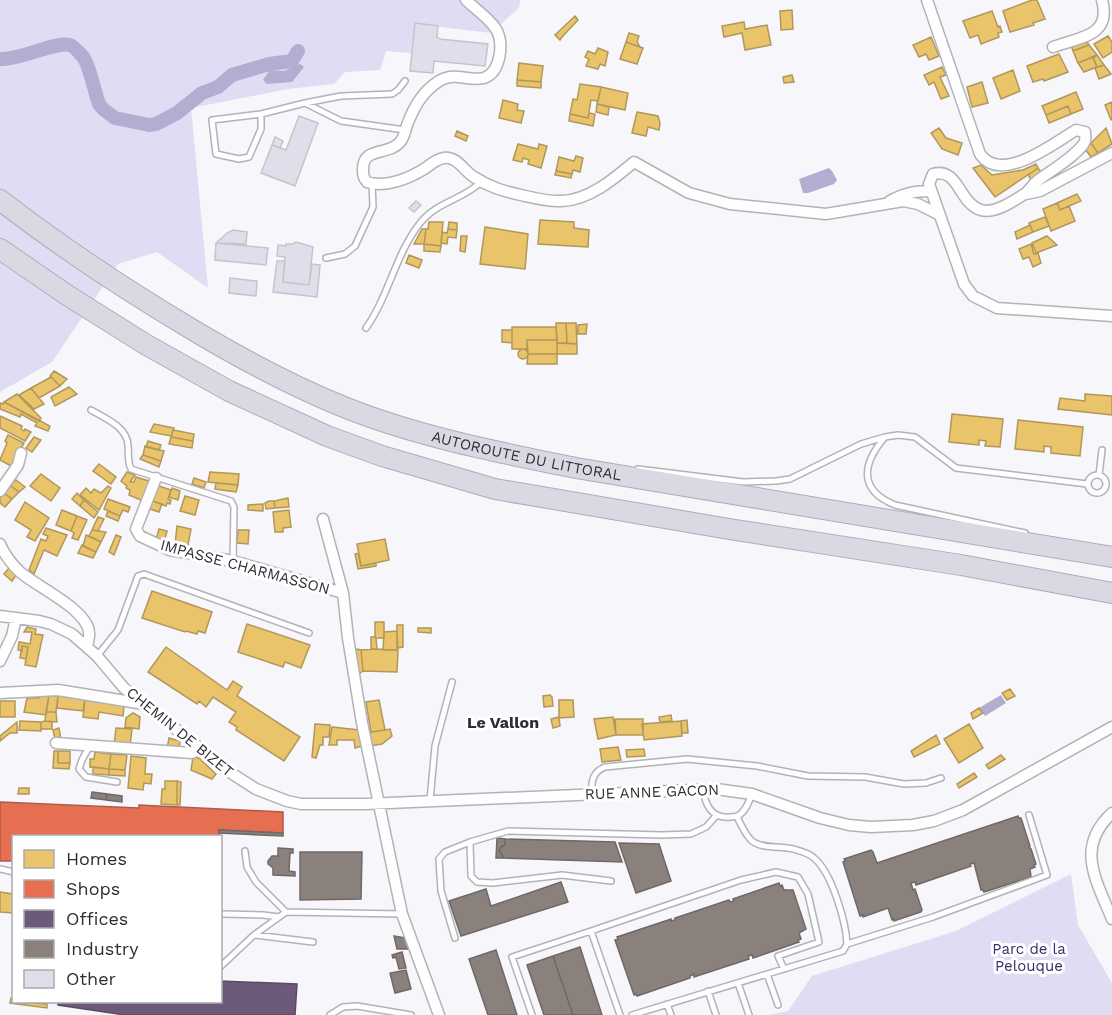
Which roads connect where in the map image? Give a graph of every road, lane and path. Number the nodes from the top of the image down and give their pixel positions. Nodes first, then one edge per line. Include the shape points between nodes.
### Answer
1 (466, 0) edge
2 (927, 0) edge
3 (1102, 0) edge
4 (1053, 47) dead end
5 (405, 81) dead end
6 (304, 103) junction
7 (261, 114) junction
8 (405, 130) junction
9 (1112, 153) edge
10 (482, 182) junction
11 (372, 183) junction
12 (931, 191) junction
13 (1026, 194) junction
14 (0, 200) edge
15 (885, 204) junction
16 (938, 214) junction
17 (0, 249) edge
18 (326, 258) dead end
19 (1112, 316) edge
20 (366, 328) dead end
21 (91, 410) dead end
22 (885, 437) junction
23 (1102, 450) dead end
24 (21, 453) dead end
25 (576, 468) junction
26 (621, 468) dead end
27 (632, 468) dead end
28 (1099, 475) junction
29 (156, 478) junction
30 (1109, 483) edge
31 (1088, 484) junction
32 (0, 491) edge
33 (323, 519) dead end
34 (1035, 536) dead end
35 (1044, 539) dead end
36 (0, 544) edge
37 (1083, 551) junction
38 (1112, 557) edge
39 (233, 561) junction
40 (343, 593) junction
41 (1112, 593) edge
42 (0, 616) edge
43 (16, 618) junction
44 (309, 633) dead end
45 (87, 645) junction
46 (97, 656) junction
47 (0, 661) edge
48 (452, 682) dead end
49 (0, 693) edge
50 (145, 704) junction
51 (1112, 727) edge
52 (56, 743) dead end
53 (90, 745) junction
54 (201, 748) junction
55 (941, 778) dead end
56 (117, 782) dead end
57 (703, 789) junction
58 (591, 794) junction
59 (752, 794) junction
60 (430, 800) junction
61 (379, 804) junction
62 (1112, 813) edge
63 (1029, 815) dead end
64 (716, 816) junction
65 (737, 817) junction
66 (470, 842) junction
67 (246, 851) dead end
68 (611, 881) dead end
69 (285, 912) junction
70 (223, 914) dead end
71 (402, 914) junction
72 (279, 917) junction
73 (1112, 919) edge
74 (591, 931) junction
75 (254, 935) junction
76 (455, 938) dead end
77 (313, 942) dead end
78 (848, 944) junction
79 (222, 965) edge
80 (784, 969) junction
81 (767, 974) junction
82 (738, 983) junction
83 (708, 991) junction
84 (667, 1004) junction
85 (777, 1005) dead end
86 (330, 1015) edge
87 (411, 1015) edge
88 (439, 1015) edge
89 (532, 1015) edge
90 (620, 1015) edge
91 (632, 1015) edge
92 (671, 1015) edge
93 (716, 1015) edge
94 (749, 1015) edge

1 - 8 street via 497,31 500,49 496,68 483,78 456,76 440,81 423,94
2 - 13 street via 984,159 998,165 1014,162 1040,153 1076,130 1085,132 1082,146
3 - 4 street via 1106,16 1101,27
5 - 6 lane via 392,94 341,96
6 - 7 lane
6 - 8 lane via 341,121
7 - 7 lane via 212,120 216,154 249,157 261,129
8 - 11 street via 402,140 393,148 369,154 365,159 363,178
9 - 13 street via 1040,191
10 - 11 street via 453,159 444,157 416,174
10 - 15 street via 501,190 562,201 593,191 634,162 689,192 730,204 826,214
10 - 20 lane via 436,208 420,222
11 - 18 lane via 373,207 355,246 345,254
12 - 13 street via 930,179 941,172 949,174 961,193 982,210 996,209
12 - 15 street via 902,194
12 - 16 street
14 - 25 highway, AUTOROUTE DU LITTORAL via 101,274 268,373 340,406 404,427 494,452
15 - 16 street via 911,202
16 - 19 street via 964,284 984,303 997,308
17 - 41 highway via 146,344 229,391 327,436 392,459 495,489
21 - 29 lane via 115,424 126,436 131,469
22 - 27 lane via 861,444 790,479 776,481 743,482
22 - 31 lane via 915,437 956,468
22 - 34 lane via 870,456 868,468 871,486 884,500
23 - 28 lane
24 - 32 street via 18,465
25 - 26 lane
25 - 37 highway, AUTOROUTE DU LITTORAL
28 - 30 lane
28 - 31 lane via 1091,477
29 - 39 lane via 231,501
29 - 39 street, IMPASSE CHARMASSON via 136,529 140,536 170,550
30 - 31 lane via 1098,492
33 - 40 street
35 - 37 lane
36 - 45 street via 20,571 81,617 89,632
37 - 38 highway, AUTOROUTE DU LITTORAL
39 - 40 street, IMPASSE CHARMASSON
40 - 61 street via 362,723
42 - 43 street, CHEMIN DE BIZET
43 - 45 street, CHEMIN DE BIZET via 51,624
43 - 47 street
44 - 46 lane via 144,574 138,576 118,630
45 - 46 street, CHEMIN DE BIZET
46 - 50 street, CHEMIN DE BIZET via 124,688
48 - 60 lane via 435,746
49 - 50 street via 58,690
50 - 54 street, CHEMIN DE BIZET
51 - 59 street, RUE ANNE GACON via 963,810 913,825 871,827 835,822
52 - 53 street
53 - 54 street via 192,753
53 - 56 lane via 79,770 86,777
54 - 61 street, CHEMIN DE BIZET via 243,782 279,799 301,804
55 - 58 lane via 904,784 674,759 597,770
57 - 58 street, RUE ANNE GACON
57 - 59 street, RUE ANNE GACON
57 - 64 lane via 706,804
58 - 60 street, RUE ANNE GACON
59 - 65 lane
60 - 61 street, RUE ANNE GACON
61 - 71 street
62 - 73 street via 1098,830 1091,861
63 - 78 lane via 1047,875
64 - 65 lane
64 - 66 lane via 706,827 691,834 508,831
65 - 78 lane via 751,840 802,852 821,865 841,914
66 - 68 lane via 471,876 477,882 562,875
66 - 76 lane via 439,859 441,891
67 - 69 lane via 247,867 256,882
69 - 71 lane
69 - 72 lane
70 - 72 lane
71 - 88 street
72 - 75 lane
74 - 80 lane via 741,880 776,872 798,877 808,894 819,942 778,956
74 - 89 lane via 512,957
74 - 90 lane
75 - 77 lane
75 - 79 lane
78 - 80 lane via 843,951
80 - 81 lane
81 - 82 lane
81 - 85 lane
82 - 83 lane
82 - 94 lane
83 - 84 lane
83 - 93 lane
84 - 91 lane
84 - 92 lane
86 - 87 lane via 343,1007 357,1006

